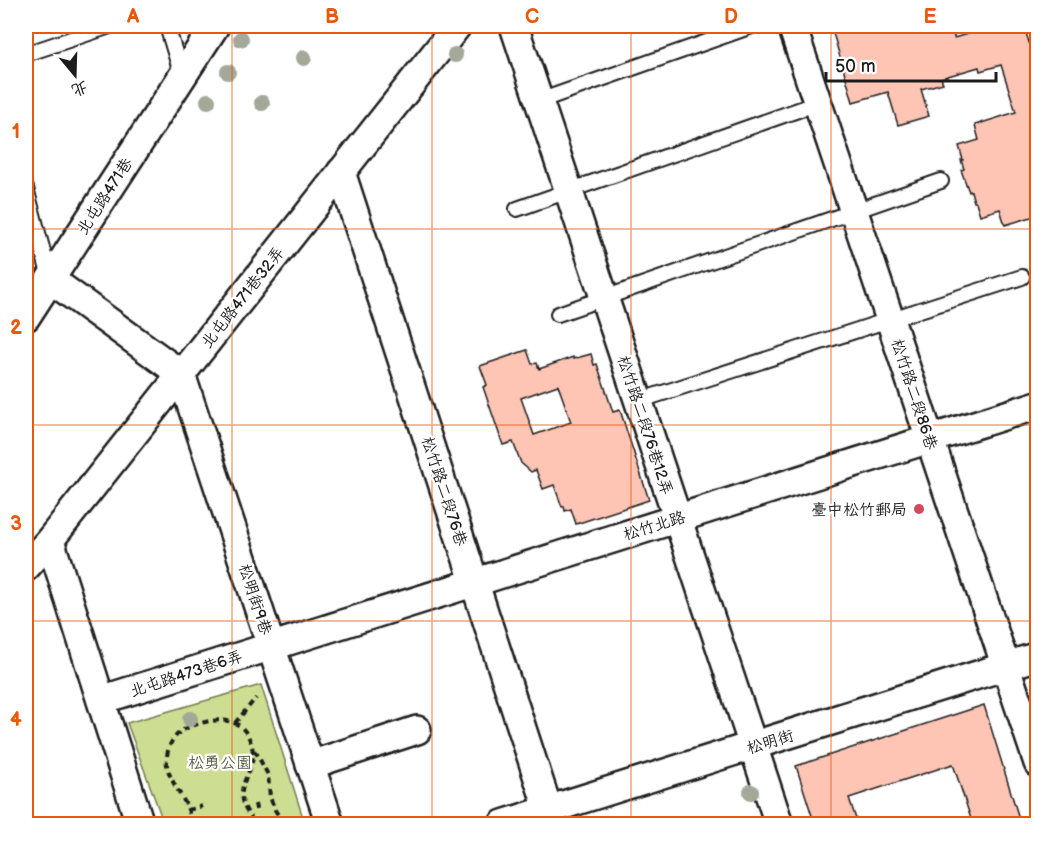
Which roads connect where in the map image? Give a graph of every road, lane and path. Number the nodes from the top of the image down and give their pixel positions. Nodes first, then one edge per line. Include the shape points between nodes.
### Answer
1 (110, 26) edge
2 (167, 26) edge
3 (215, 26) edge
4 (457, 26) edge
5 (514, 26) edge
6 (752, 26) edge
7 (792, 26) edge
8 (26, 54) edge
9 (182, 76) junction
10 (539, 101) junction
11 (818, 103) junction
12 (341, 172) junction
13 (941, 181) dead end
14 (26, 188) edge
15 (568, 191) junction
16 (517, 209) dead end
17 (854, 212) junction
18 (1022, 277) dead end
19 (50, 279) junction
20 (604, 298) junction
21 (558, 314) dead end
22 (26, 317) edge
23 (890, 319) junction
24 (181, 374) junction
25 (638, 401) junction
26 (1038, 405) edge
27 (930, 439) junction
28 (677, 518) junction
29 (50, 540) junction
30 (26, 567) edge
31 (475, 582) junction
32 (271, 645) junction
33 (1038, 656) edge
34 (1005, 666) junction
35 (256, 699) dead end
36 (101, 700) junction
37 (235, 723) junction
38 (417, 730) dead end
39 (753, 746) junction
40 (254, 750) junction
41 (1038, 763) edge
42 (310, 765) junction
43 (249, 794) dead end
44 (242, 795) junction
45 (255, 804) dead end
46 (202, 806) dead end
47 (188, 810) junction
48 (257, 814) dead end
49 (550, 817) edge
50 (140, 825) edge
51 (192, 825) edge
52 (255, 825) edge
53 (284, 825) edge
54 (330, 825) edge
55 (503, 825) edge
56 (780, 825) edge

1 - 8 lane
2 - 9 lane
3 - 9 street, 北屯路471巷
4 - 12 street, 北屯路471巷32弄
5 - 10 street, 松竹路二段76巷12弄
6 - 10 lane
7 - 11 street, 松竹路二段86巷
9 - 19 street, 北屯路471巷
10 - 15 street, 松竹路二段76巷12弄
11 - 15 lane
11 - 17 street, 松竹路二段86巷
12 - 24 street, 北屯路471巷32弄
12 - 31 street, 松竹路二段76巷
13 - 17 lane
14 - 19 lane
15 - 16 lane
15 - 20 street, 松竹路二段76巷12弄
17 - 20 lane
17 - 23 street, 松竹路二段86巷
18 - 23 lane
19 - 22 street, 北屯路471巷
19 - 24 street
20 - 21 lane
20 - 25 street, 松竹路二段76巷12弄
23 - 25 lane
23 - 27 street, 松竹路二段86巷
24 - 29 street, 北屯路471巷32弄
24 - 32 street, 松明街9巷
25 - 28 street, 松竹路二段76巷12弄
26 - 27 street, 松竹北路
27 - 28 street, 松竹北路
27 - 34 street, 松竹路二段86巷
28 - 31 street, 松竹北路
28 - 39 street, 松竹路二段76巷12弄
29 - 30 street, 北屯路471巷32弄
29 - 36 street
31 - 32 street, 松竹北路
31 - 49 street, 松竹路二段76巷
32 - 36 street, 北屯路473巷6弄
32 - 42 street, 松明街9巷
33 - 34 street, 松明街
34 - 39 street, 松明街
34 - 41 street, 松竹路二段86巷
35 - 37 path
36 - 50 street
37 - 40 path via 245,731
37 - 47 path via 196,723 183,729 170,745 167,765
38 - 42 street
39 - 49 street, 松明街
39 - 56 street, 松竹路二段76巷12弄
40 - 44 path
40 - 53 path via 268,775 270,797
42 - 54 street, 松明街9巷
43 - 44 path
44 - 52 path
45 - 48 path
46 - 47 path
47 - 51 path
49 - 55 street, 松明街

